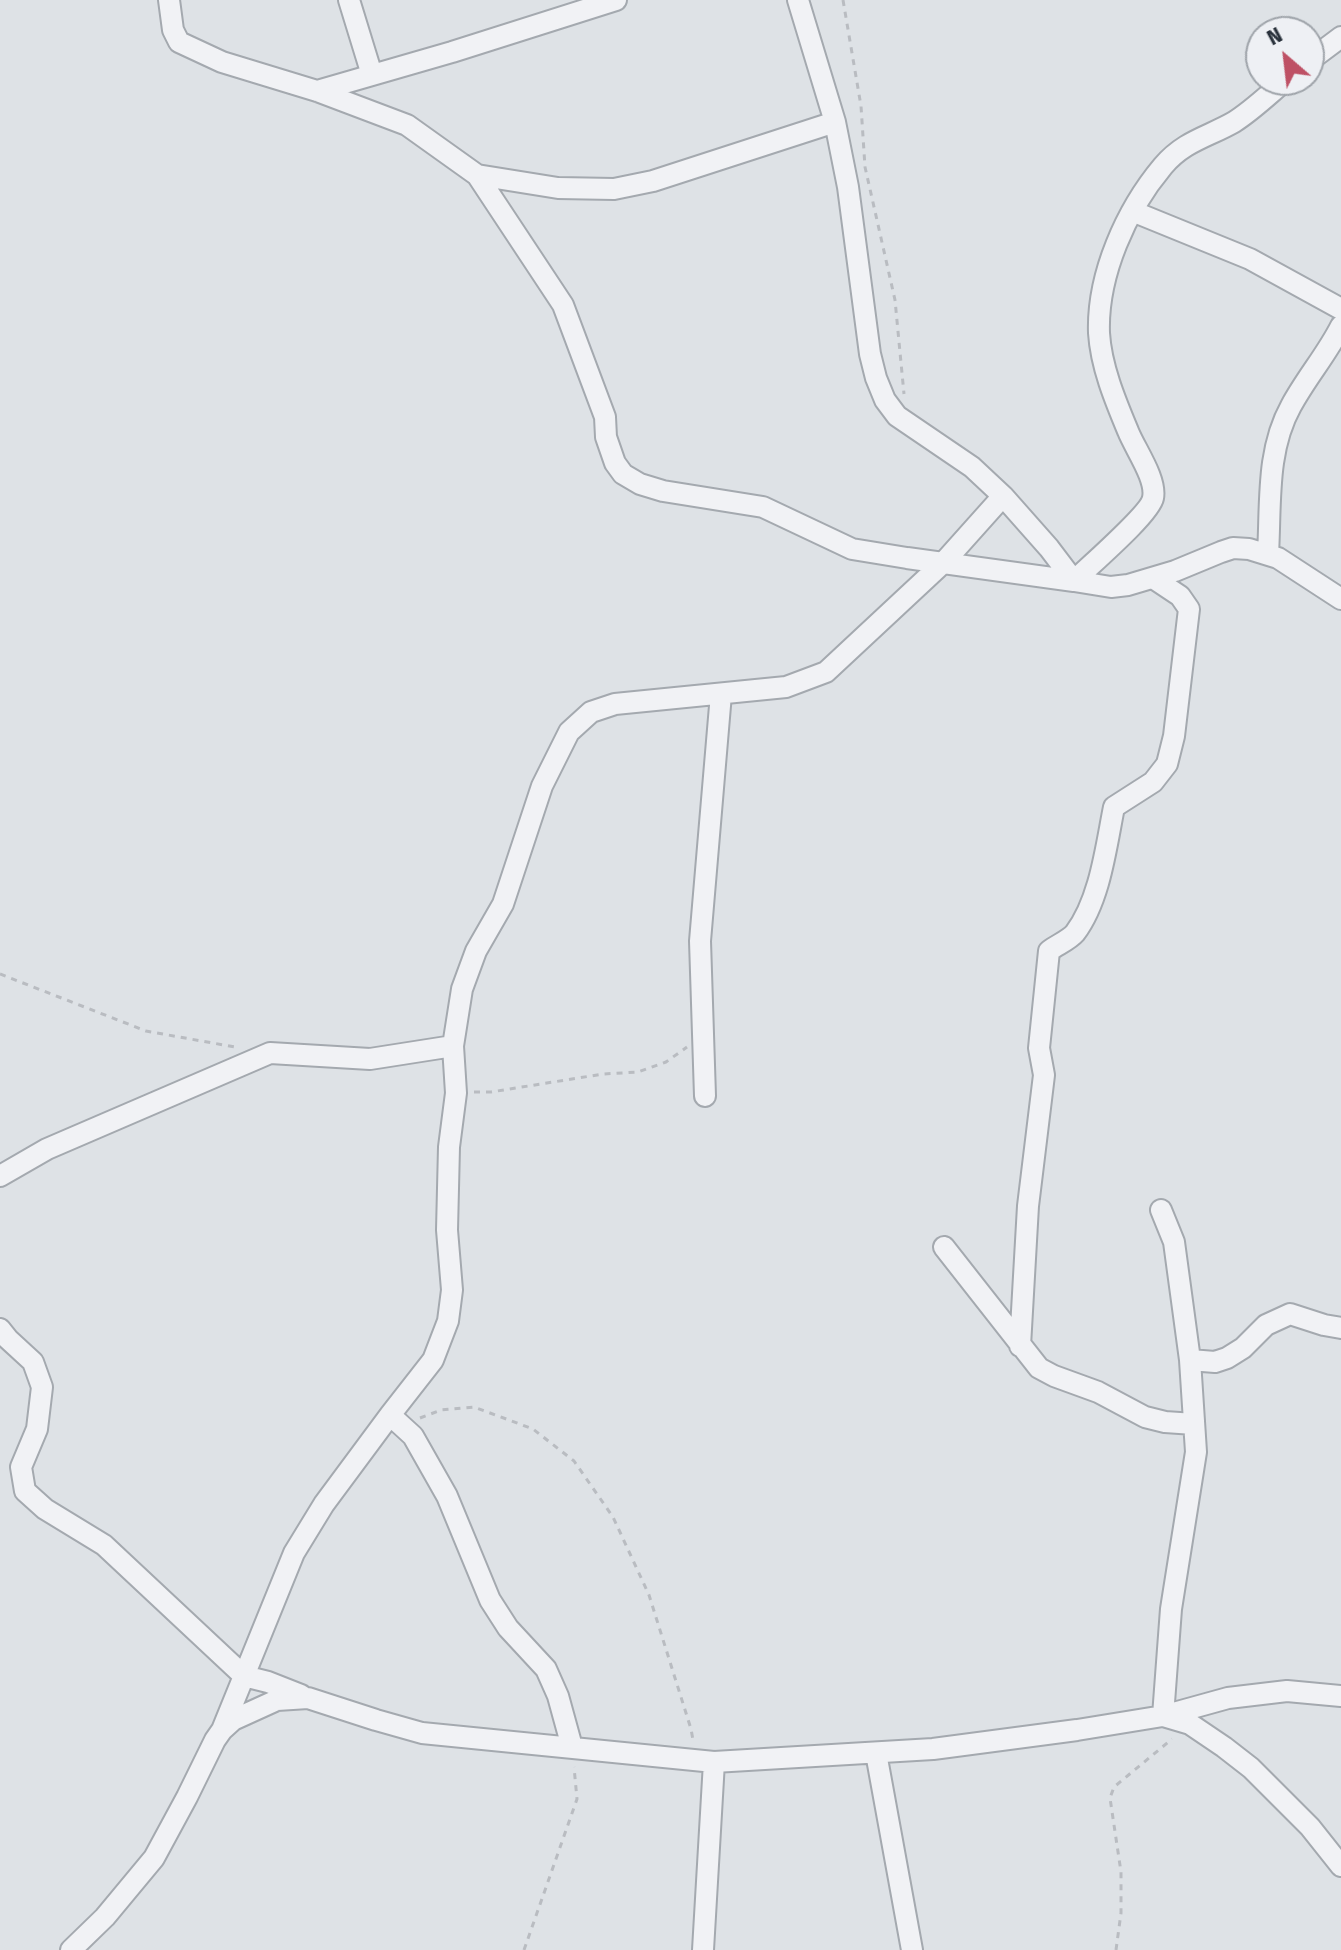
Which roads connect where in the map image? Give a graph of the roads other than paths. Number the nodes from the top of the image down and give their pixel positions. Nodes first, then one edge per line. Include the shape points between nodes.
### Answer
1 (169, 0) edge
2 (349, 0) edge
3 (616, 0) edge
4 (798, 0) edge
5 (372, 75) junction
6 (317, 91) junction
7 (1268, 96) edge
8 (835, 122) junction
9 (477, 175) junction
10 (1132, 211) junction
11 (1341, 309) edge
12 (1341, 326) edge
13 (1003, 496) junction
14 (1268, 554) junction
15 (944, 562) junction
16 (1153, 578) junction
17 (1074, 581) junction
18 (1341, 599) edge
19 (721, 694) junction
20 (453, 1046) junction
21 (705, 1096) dead end
22 (0, 1176) edge
23 (1161, 1210) dead end
24 (944, 1247) dead end
25 (1341, 1328) edge
26 (0, 1329) edge
27 (1020, 1346) junction
28 (1190, 1360) junction
29 (396, 1420) junction
30 (1194, 1424) junction
31 (244, 1676) junction
32 (1341, 1696) edge
33 (308, 1698) junction
34 (1163, 1716) junction
35 (222, 1730) junction
36 (572, 1747) junction
37 (876, 1753) junction
38 (705, 1761) junction
39 (1341, 1866) edge
40 (71, 1950) edge
41 (703, 1950) edge
42 (912, 1950) edge

1 - 6 street via 179,42 222,62
2 - 5 street
3 - 5 street
4 - 8 street
5 - 6 street
6 - 9 street via 407,125
7 - 10 street via 1233,122 1183,147 1163,165
8 - 9 street via 614,189 558,188
8 - 13 street via 870,354 885,400 897,416 972,467
9 - 15 street via 563,305 623,474 663,491 763,507 852,549
10 - 11 street via 1250,259
10 - 17 street via 1106,271 1099,330 1112,391 1153,484 1153,500
12 - 14 street via 1280,431 1273,457
13 - 15 street
13 - 17 street
14 - 16 street via 1233,548
14 - 18 street
15 - 17 street
15 - 19 street via 826,672 786,687
16 - 17 street via 1111,587
16 - 27 street via 1189,609 1174,736 1167,764 1153,782 1114,807 1085,915 1073,935 1049,951 1039,1048 1044,1075 1028,1206
19 - 20 street via 615,704 591,712 569,732 542,786 503,904 476,951 462,989
19 - 21 street via 700,941
20 - 22 street via 370,1059 270,1053 47,1149
20 - 29 street via 448,1321 433,1360
23 - 28 street via 1174,1242
24 - 27 street
25 - 28 street via 1290,1314 1266,1325 1227,1358
26 - 31 street via 33,1362 42,1387 37,1429 21,1467 25,1491 104,1545
27 - 30 street via 1039,1368 1145,1417
28 - 30 street
29 - 31 street via 324,1504 294,1553
29 - 36 street via 413,1436 447,1496 490,1600 546,1669
30 - 34 street via 1196,1452 1171,1609
31 - 33 street
31 - 35 street
32 - 34 street via 1287,1691 1228,1698
33 - 35 street via 277,1700
33 - 36 street via 422,1733
34 - 37 street
34 - 39 street via 1190,1724 1251,1768
35 - 40 street via 154,1858
36 - 38 street
37 - 38 street
37 - 42 street
38 - 41 street

